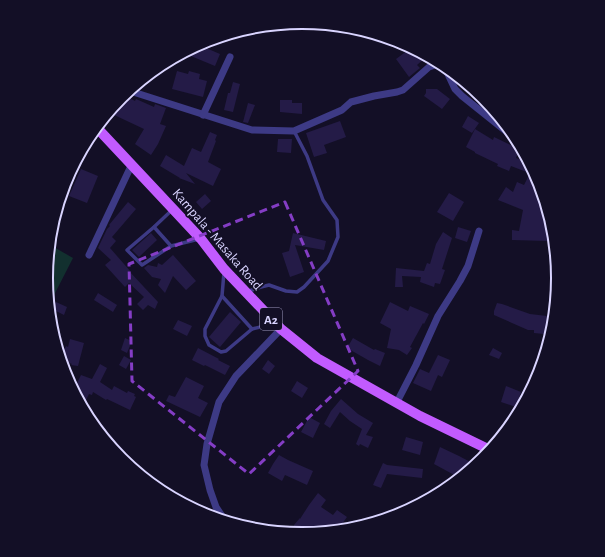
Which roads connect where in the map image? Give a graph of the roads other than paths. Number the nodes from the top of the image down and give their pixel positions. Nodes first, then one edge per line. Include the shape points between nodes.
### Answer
1 (230, 57) dead end
2 (433, 66) edge
3 (450, 78) edge
4 (136, 93) edge
5 (203, 115) junction
6 (499, 125) edge
7 (294, 131) junction
8 (101, 132) edge
9 (132, 164) junction
10 (173, 209) junction
11 (154, 227) junction
12 (479, 231) dead end
13 (200, 239) junction
14 (171, 246) junction
15 (88, 255) dead end
16 (224, 269) junction
17 (245, 292) junction
18 (222, 296) junction
19 (278, 326) junction
20 (252, 329) junction
21 (397, 402) junction
22 (486, 448) edge
23 (221, 515) edge

1 - 5 street
2 - 7 street via 403,90 351,102 342,110
3 - 6 street via 462,96
4 - 5 street
5 - 7 street via 252,130
7 - 17 lane via 307,156 323,200 337,220 338,237 328,261 297,292 261,286
8 - 9 main road, Kampala - Masaka Road / A2
9 - 10 main road, Kampala - Masaka Road / A2
9 - 15 street
10 - 11 lane
10 - 13 main road, Kampala - Masaka Road / A2
11 - 14 lane
11 - 14 lane via 127,250 142,266
12 - 21 street via 468,266 438,316
13 - 14 lane
13 - 16 main road, Kampala - Masaka Road / A2
16 - 17 main road, Kampala - Masaka Road / A2
16 - 18 lane
17 - 19 main road, Kampala - Masaka Road / A2
18 - 20 lane
18 - 20 lane via 205,329 209,345 221,352 226,351
19 - 20 lane
19 - 21 main road, Kampala - Masaka Road / A2 via 317,358
19 - 23 street via 236,376 219,402 204,465 210,490
21 - 22 main road, Kampala - Masaka Road / A2

